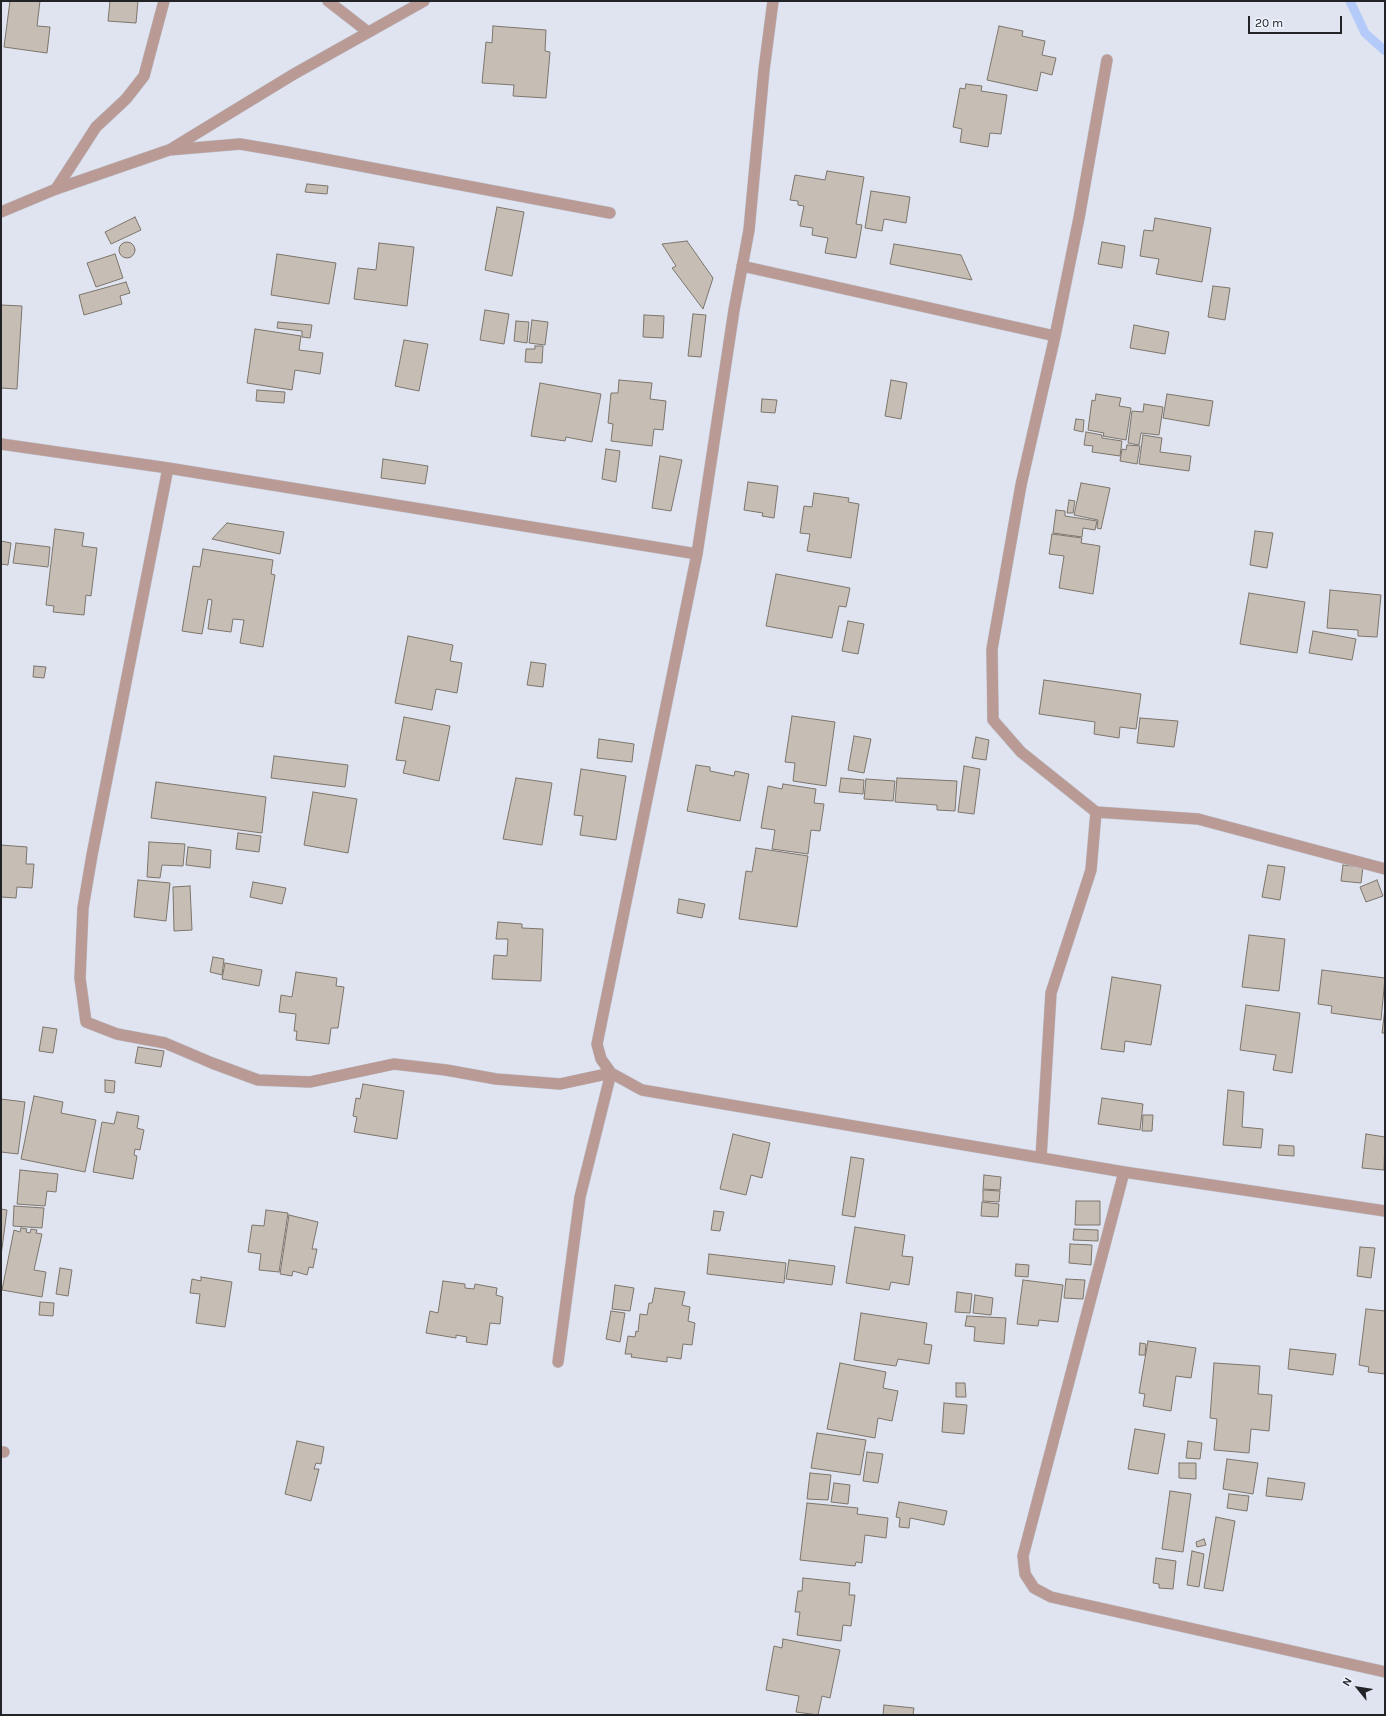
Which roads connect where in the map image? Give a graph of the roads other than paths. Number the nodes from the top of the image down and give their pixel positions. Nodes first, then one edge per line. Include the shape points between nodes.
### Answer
1 (164, 1) edge
2 (328, 1) edge
3 (424, 1) edge
4 (773, 1) edge
5 (368, 32) junction
6 (1107, 60) dead end
7 (169, 150) junction
8 (56, 189) junction
9 (1, 212) edge
10 (610, 213) dead end
11 (742, 266) junction
12 (1055, 336) junction
13 (1, 444) edge
14 (168, 468) junction
15 (697, 554) junction
16 (1096, 812) junction
17 (1385, 869) edge
18 (611, 1073) junction
19 (1041, 1158) junction
20 (1124, 1172) junction
21 (1385, 1211) edge
22 (558, 1362) dead end
23 (1385, 1672) edge

1 - 8 street via 144,76 126,99 96,127
2 - 5 street
3 - 5 street
4 - 11 street via 749,230
5 - 7 street
6 - 12 street
7 - 8 street
7 - 10 street via 240,144
8 - 9 street
11 - 12 street
11 - 15 street
12 - 16 street via 1021,485 992,649 993,720 1021,752
13 - 14 street
14 - 15 street
14 - 18 street via 83,908 80,978 86,1022 117,1034 164,1043 258,1080 310,1082 394,1064 446,1070 496,1080 560,1084
15 - 18 street via 597,1044 601,1059
16 - 17 street via 1198,819
16 - 19 street via 1091,870 1051,993
18 - 19 street via 642,1090
18 - 22 street via 580,1197
19 - 20 street
20 - 21 street
20 - 23 street via 1023,1556 1024,1574 1034,1588 1051,1596

